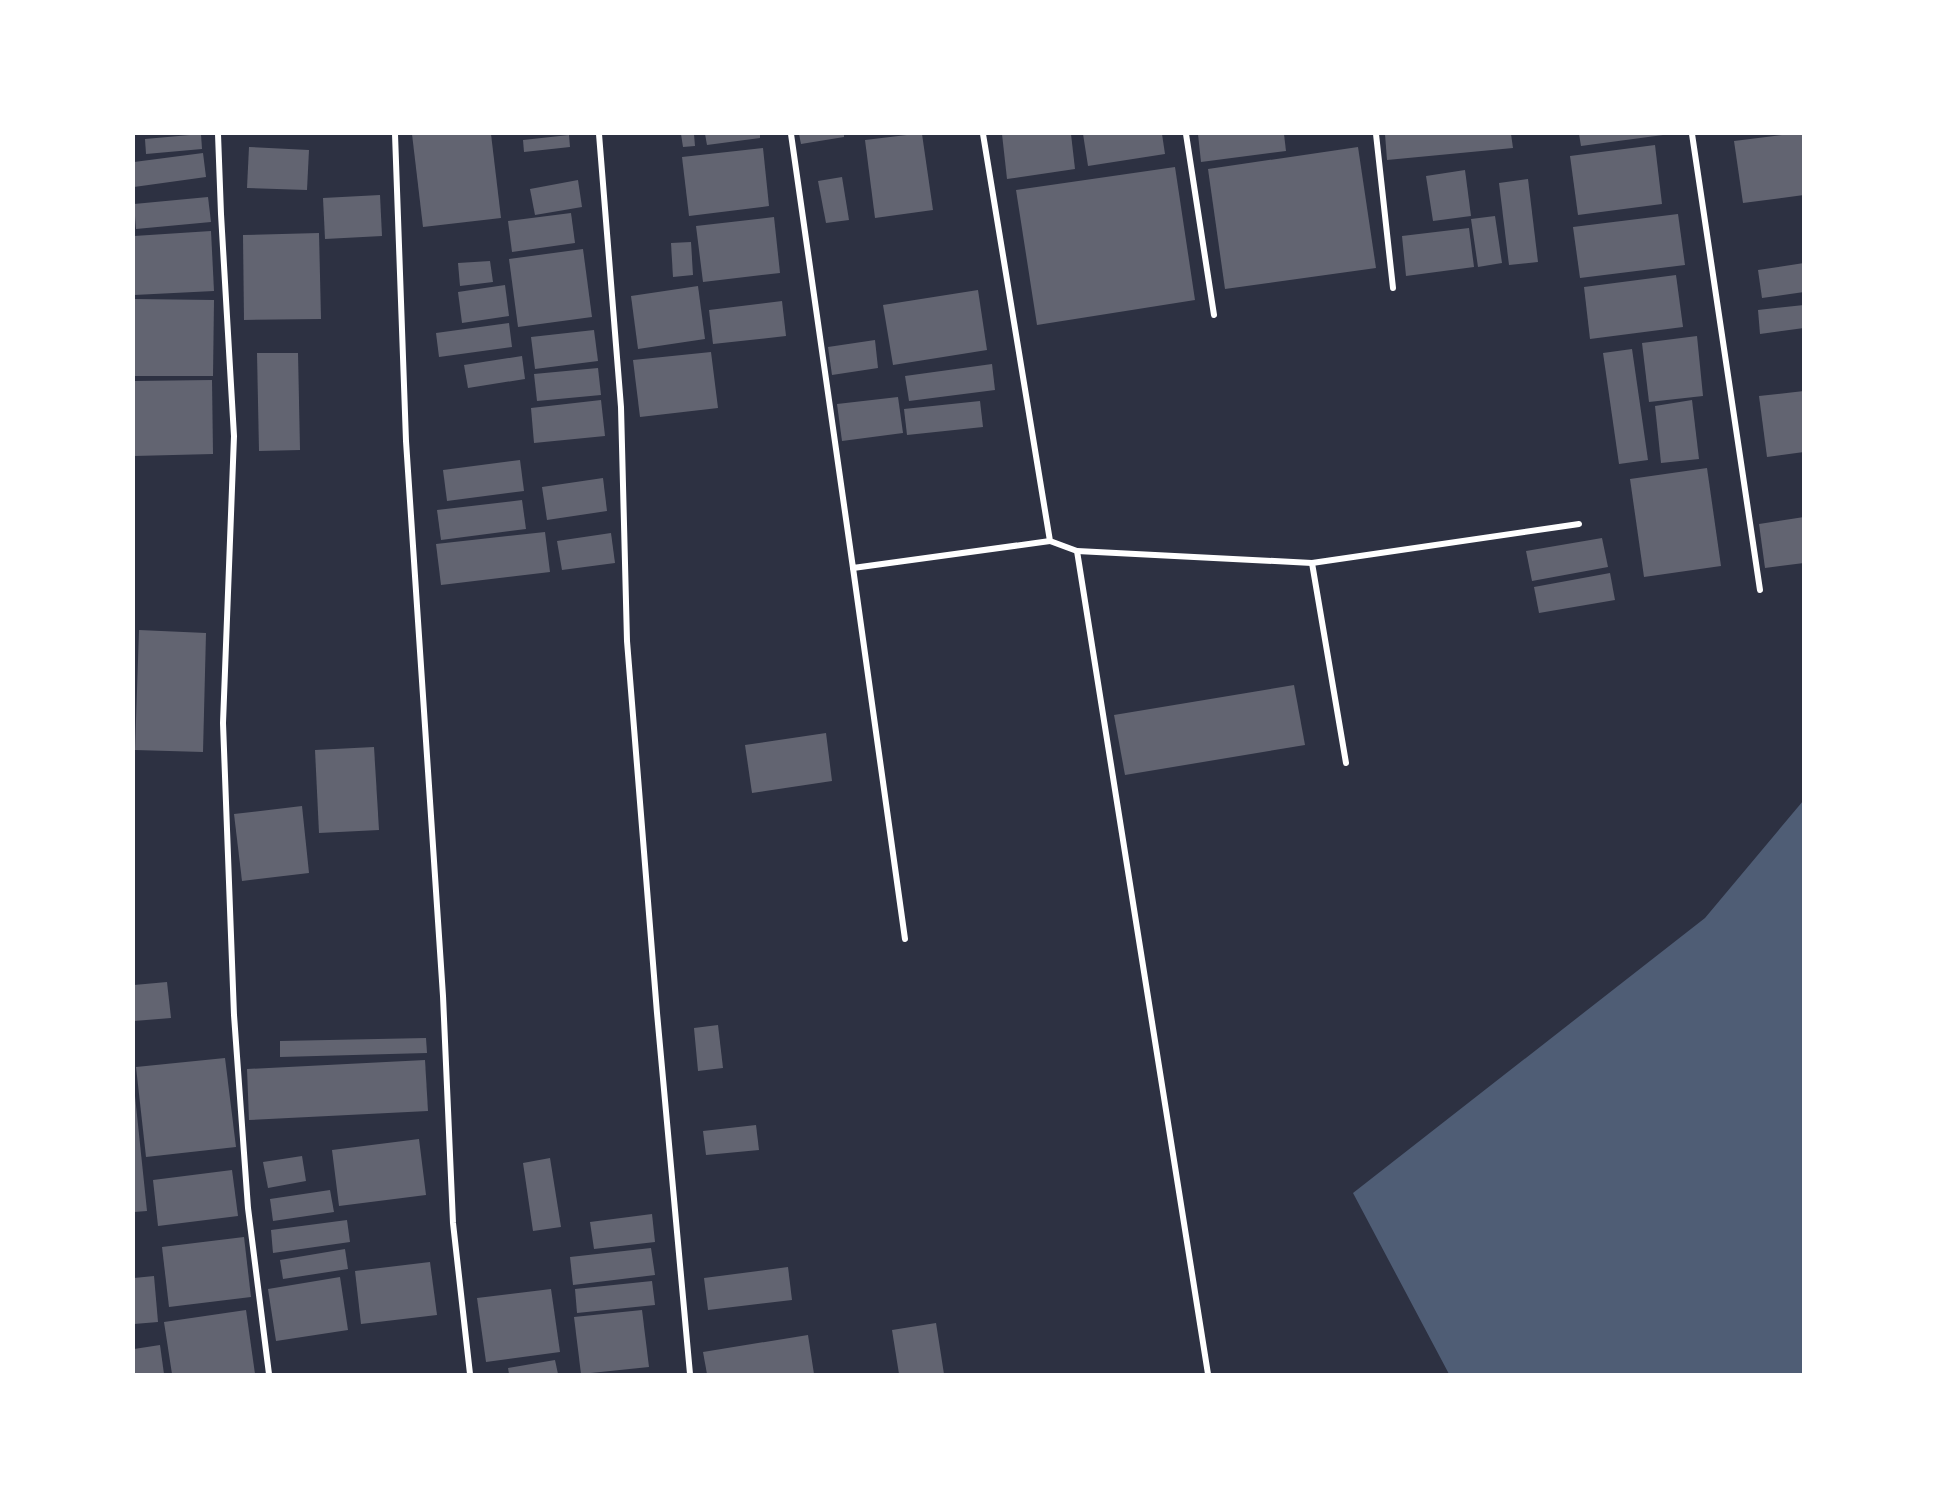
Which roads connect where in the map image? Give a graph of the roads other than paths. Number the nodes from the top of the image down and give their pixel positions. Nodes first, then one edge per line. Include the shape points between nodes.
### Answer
1 (218, 134) edge
2 (395, 134) edge
3 (599, 134) edge
4 (791, 134) edge
5 (982, 134) edge
6 (1186, 134) edge
7 (1376, 134) edge
8 (1692, 134) edge
9 (1393, 288) dead end
10 (1214, 315) dead end
11 (1579, 524) dead end
12 (1050, 541) junction
13 (1077, 550) junction
14 (1312, 563) junction
15 (853, 568) junction
16 (1760, 590) dead end
17 (1346, 763) dead end
18 (905, 939) dead end
19 (269, 1374) edge
20 (470, 1374) edge
21 (690, 1374) edge
22 (1208, 1374) edge

1 - 19 street via 234,436 223,723 234,1015 248,1208
2 - 20 street via 406,441 443,996 453,1223
3 - 21 street via 621,407 627,641
4 - 15 street
5 - 12 street
6 - 10 street
7 - 9 street
8 - 16 street
11 - 14 street
12 - 13 street
12 - 15 street
13 - 14 street
13 - 22 street
14 - 17 street
15 - 18 street

